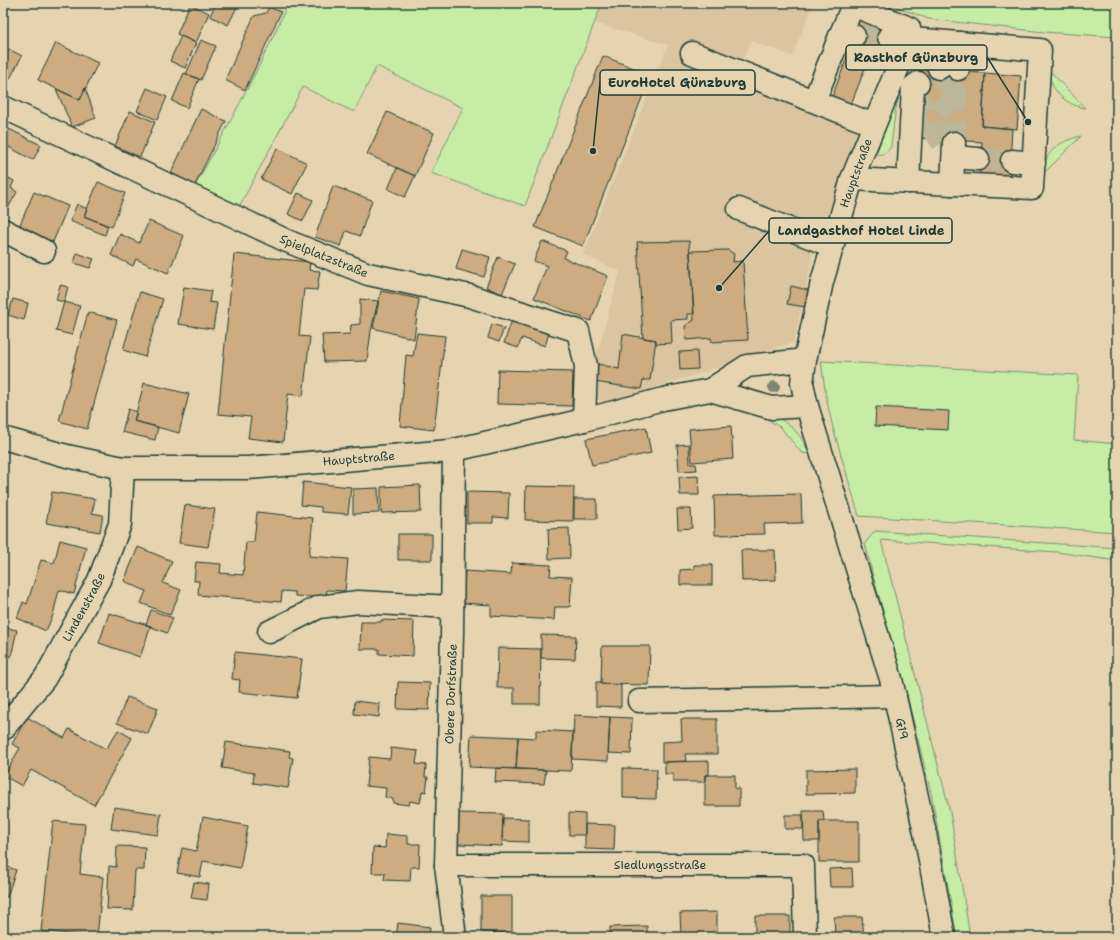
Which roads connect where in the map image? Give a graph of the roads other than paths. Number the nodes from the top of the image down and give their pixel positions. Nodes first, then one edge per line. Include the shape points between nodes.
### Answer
1 (900, 37) junction
2 (692, 53) dead end
3 (918, 83) dead end
4 (814, 101) junction
5 (3, 107) edge
6 (874, 125) junction
7 (927, 140) tunnel mouth
8 (910, 153) junction
9 (978, 159) tunnel mouth
10 (1012, 161) tunnel mouth
11 (1034, 163) junction
12 (852, 180) junction
13 (908, 182) junction
14 (952, 184) junction
15 (739, 209) dead end
16 (3, 230) edge
17 (832, 246) junction
18 (44, 251) dead end
19 (805, 360) junction
20 (710, 390) junction
21 (807, 406) junction
22 (584, 420) junction
23 (3, 438) edge
24 (454, 451) junction
25 (123, 468) junction
26 (845, 525) joint
27 (452, 607) junction
28 (269, 632) dead end
29 (894, 696) junction
30 (639, 701) dead end
31 (3, 729) edge
32 (446, 865) junction
33 (455, 937) edge
34 (805, 937) edge
35 (944, 937) edge

1 - 4 street via 909,28 852,5 848,36
1 - 6 street, Hauptstraße
1 - 11 street via 954,58 1040,50
2 - 4 street
3 - 8 street via 912,87
4 - 6 street
5 - 22 street, Spielplatzstraße via 287,242 368,274 470,296 578,332 586,366
6 - 12 street, Hauptstraße
7 - 8 street
8 - 13 street
9 - 14 street via 954,150
10 - 11 street
11 - 14 street via 1032,188
12 - 13 street
12 - 17 street, Hauptstraße
13 - 14 street
15 - 17 street
16 - 18 street
17 - 19 street, Hauptstraße
19 - 20 street, Hauptstraße via 747,366
19 - 21 street, Hauptstraße via 802,384
20 - 21 street, Hauptstraße via 772,408
20 - 22 street, Hauptstraße via 663,399
21 - 26 street, Hauptstraße
22 - 24 street, Hauptstraße
23 - 25 street, Hauptstraße
24 - 25 street, Hauptstraße via 248,468
24 - 27 street, Obere Dorfstraße
25 - 31 street, Lindenstraße via 120,524 99,580 45,678
26 - 29 street, G19
27 - 28 street via 358,602 334,605 319,608
27 - 32 street, Obere Dorfstraße
29 - 30 street
29 - 35 street, G19 via 925,833
32 - 33 street, Obere Dorfstraße
32 - 34 street, Siedlungsstraße via 803,865

